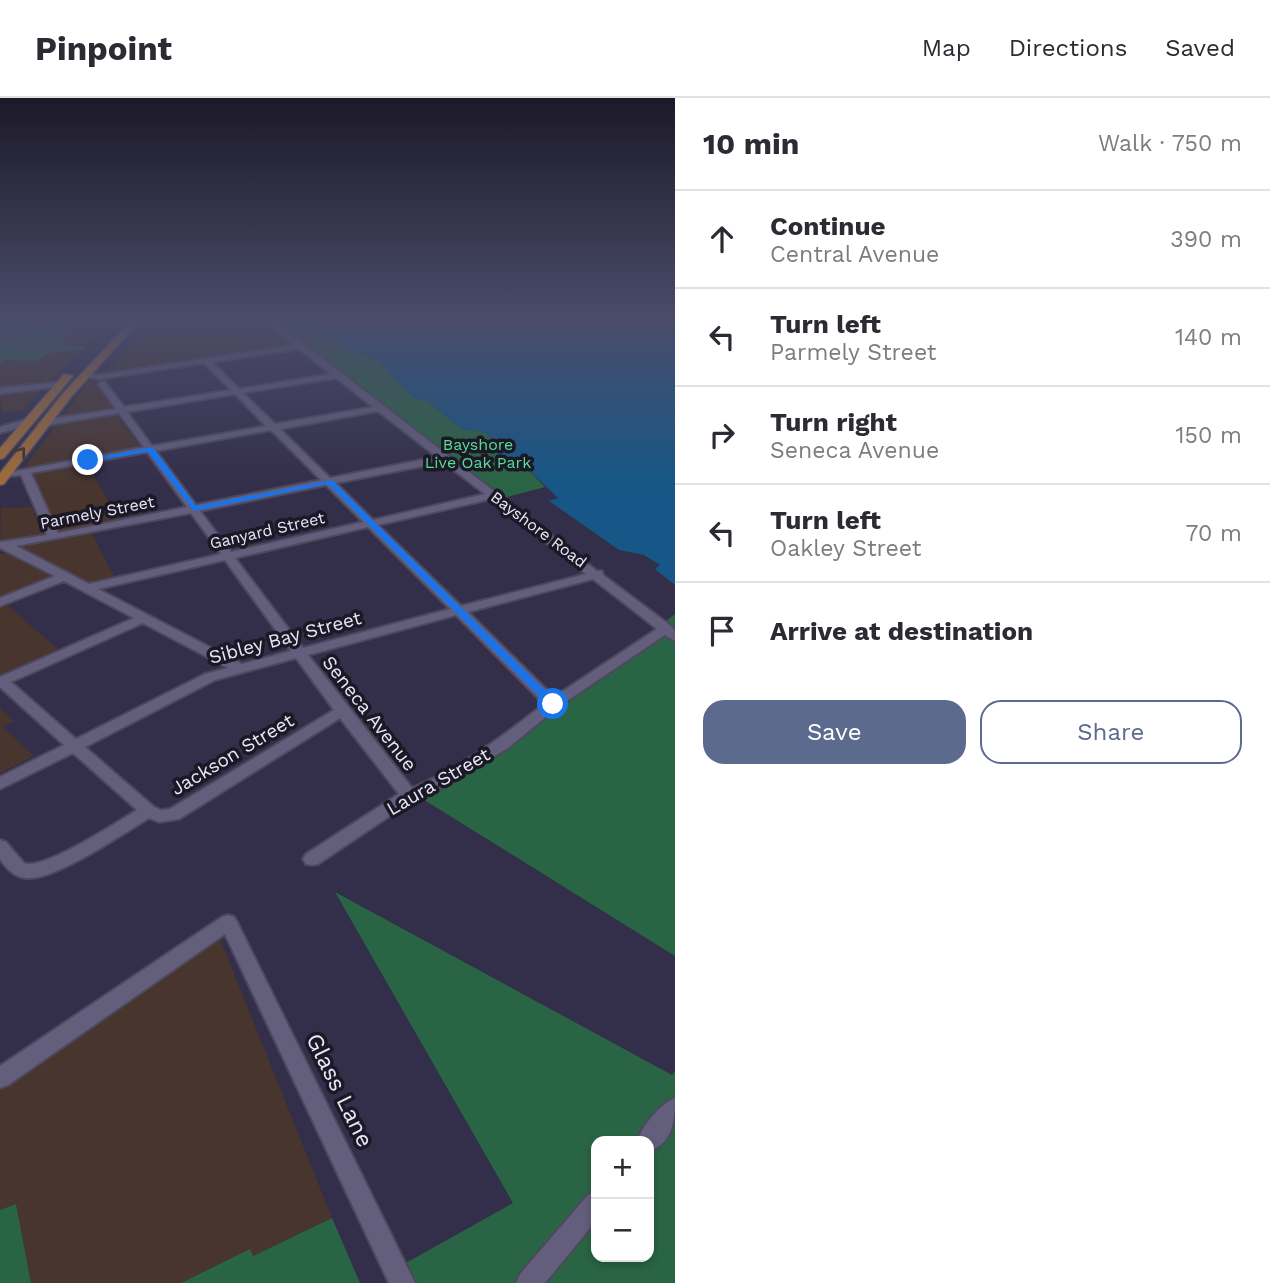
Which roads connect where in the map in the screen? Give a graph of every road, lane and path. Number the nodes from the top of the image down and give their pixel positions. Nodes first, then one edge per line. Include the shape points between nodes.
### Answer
1 (68, 376) edge
2 (84, 376) edge
3 (222, 376) edge
4 (330, 376) edge
5 (340, 376) edge
6 (60, 384) junction
7 (102, 384) dead end
8 (0, 391) edge
9 (237, 391) junction
10 (68, 394) junction
11 (381, 408) junction
12 (121, 410) junction
13 (27, 422) junction
14 (43, 423) junction
15 (274, 427) junction
16 (1, 428) edge
17 (12, 439) junction
18 (150, 449) junction
19 (0, 455) edge
20 (446, 458) junction
21 (25, 472) junction
22 (2, 478) edge
23 (329, 481) junction
24 (495, 495) junction
25 (194, 509) junction
26 (372, 523) junction
27 (54, 537) junction
28 (2, 545) edge
29 (227, 555) junction
30 (597, 574) junction
31 (65, 576) junction
32 (88, 588) junction
33 (0, 602) edge
34 (461, 610) junction
35 (144, 618) junction
36 (671, 633) edge
37 (299, 653) junction
38 (238, 668) junction
39 (1, 681) edge
40 (553, 704) junction
41 (342, 711) junction
42 (75, 746) junction
43 (0, 784) edge
44 (409, 795) junction
45 (148, 811) junction
46 (0, 846) edge
47 (312, 859) dead end
48 (0, 1077) edge
49 (675, 1109) edge
50 (652, 1136) edge
51 (591, 1209) edge
52 (402, 1283) edge
53 (529, 1283) edge

1 - 6 main road
2 - 10 main road
3 - 9 street
4 - 9 street
5 - 11 street, Bayshore Road
6 - 8 street
6 - 10 main road
6 - 13 main road
7 - 12 street, Seneca Avenue
9 - 12 street
9 - 15 street
10 - 14 main road
11 - 15 street
11 - 20 street, Bayshore Road
12 - 14 street
12 - 18 street, Seneca Avenue
13 - 16 street
13 - 17 main road
22 -> 14 main road
15 - 18 street
15 - 23 street
16 - 17 street
17 - 19 main road
18 - 21 street
18 - 25 street, Seneca Avenue
20 - 23 street, Parmely Street
20 - 24 street, Bayshore Road
21 - 22 street
21 - 27 street
23 - 25 street, Parmely Street
23 - 26 street
24 - 26 street, Ganyard Street
24 - 30 street, Bayshore Road
25 - 27 street, Parmely Street
25 - 29 street, Seneca Avenue
26 - 29 street, Ganyard Street
26 - 34 street
27 - 28 street, Parmely Street
28 - 31 street
29 - 32 street, Ganyard Street
29 - 37 street, Seneca Avenue
30 - 34 street, Sibley Bay Street
30 - 36 street, Bayshore Road
31 - 32 street
31 - 33 street
32 - 35 street
34 - 37 street, Sibley Bay Street
34 - 40 street
35 - 38 street
35 - 39 street
36 - 40 street, Laura Street
37 - 38 street, Sibley Bay Street
37 - 41 street, Seneca Avenue
38 - 42 street, Sibley Bay Street via 210,677
39 - 42 street
40 - 44 street, Laura Street via 503,744
41 - 44 street, Seneca Avenue
41 - 45 street, Jackson Street via 173,815
42 - 43 street, Sibley Bay Street
42 - 45 street
44 - 47 street, Laura Street
45 - 46 street, Jackson Street via 48,868 30,873 15,867
48 - 52 street, Glass Lane via 228,922
49 - 50 street
51 - 53 street

